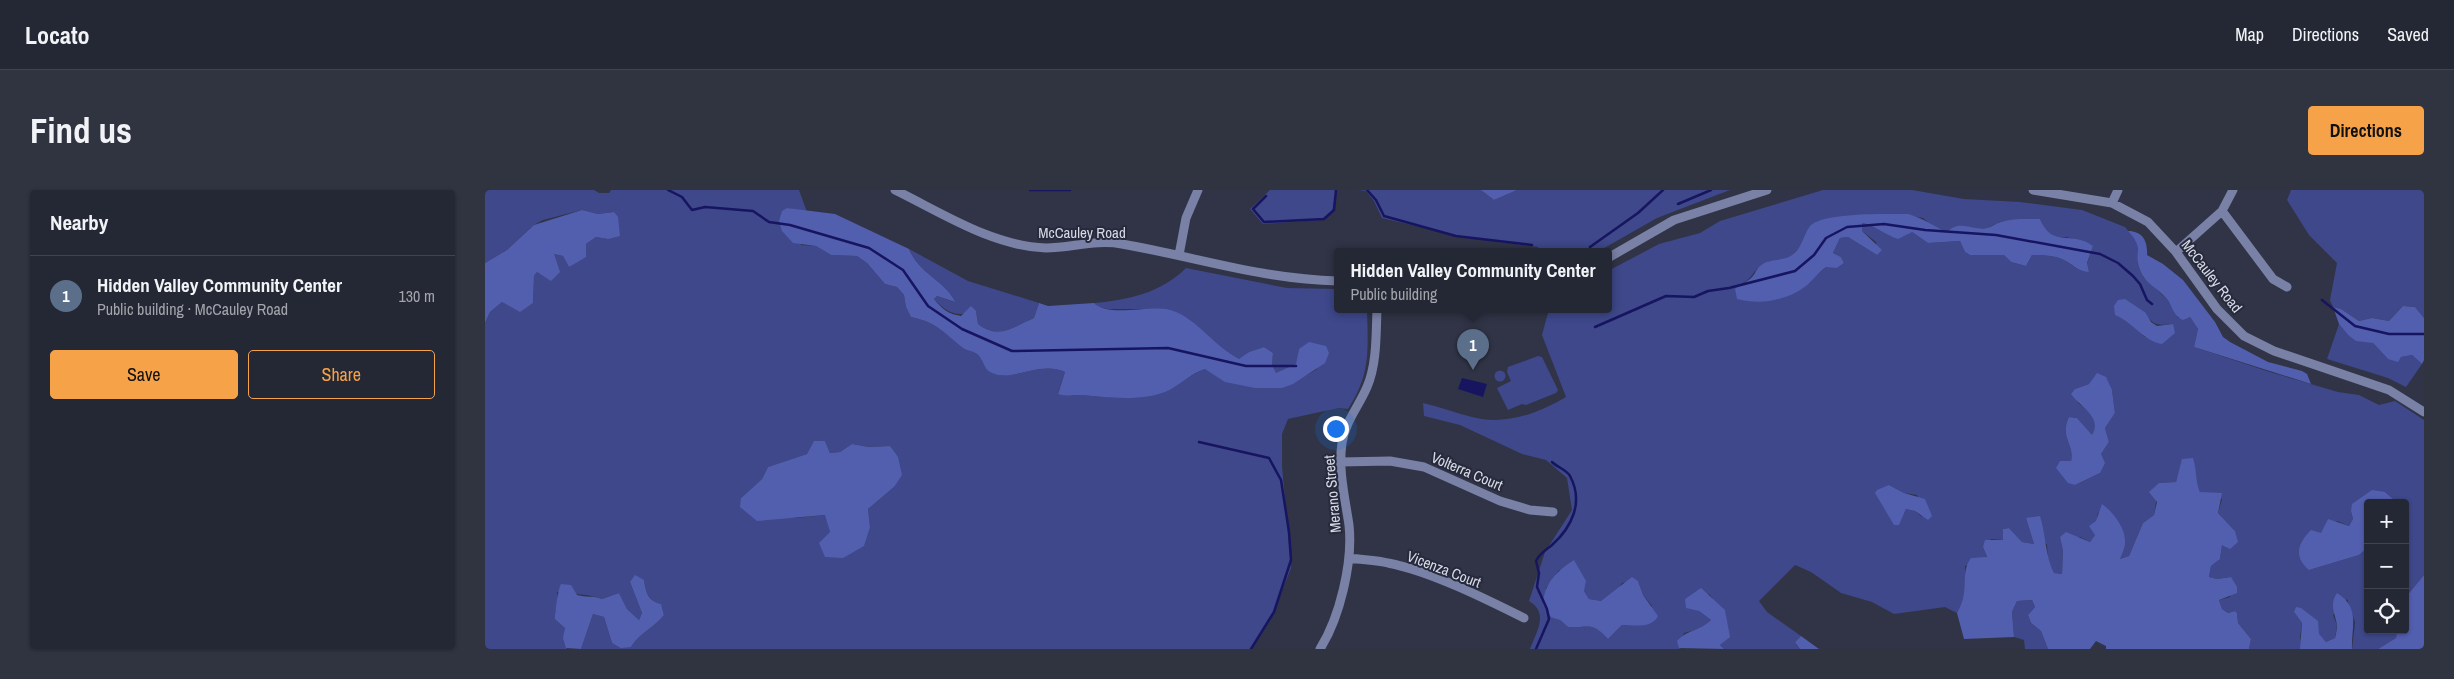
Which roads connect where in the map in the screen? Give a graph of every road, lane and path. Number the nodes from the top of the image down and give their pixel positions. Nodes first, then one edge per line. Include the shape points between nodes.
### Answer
1 (895, 190) edge
2 (1198, 190) edge
3 (1767, 190) edge
4 (2033, 190) edge
5 (2118, 190) edge
6 (2233, 190) edge
7 (2112, 203) junction
8 (2222, 211) junction
9 (2176, 252) junction
10 (1179, 255) junction
11 (1612, 256) edge
12 (1334, 281) edge
13 (2287, 287) dead end
14 (1377, 313) edge
15 (2424, 412) edge
16 (1340, 462) junction
17 (1553, 512) dead end
18 (1350, 558) junction
19 (1524, 618) dead end
20 (1324, 648) edge

1 - 10 street, McCauley Road via 980,232 1013,244 1047,248 1119,243
2 - 10 street via 1186,218
3 - 11 street via 1674,220
4 - 7 street, McCauley Road
5 - 7 street
6 - 8 street
7 - 9 street, McCauley Road via 2148,222
8 - 9 street
8 - 13 street via 2273,280
9 - 15 street, McCauley Road via 2217,309 2244,336 2274,351 2389,390
10 - 12 street, McCauley Road via 1261,274
14 - 16 street, Merano Street via 1375,352 1368,386 1351,417
16 - 17 street, Volterra Court via 1390,462 1424,467 1500,501 1530,510
16 - 18 street, Merano Street
18 - 19 street, Vicenza Court via 1389,563 1424,574
18 - 20 street, Merano Street

